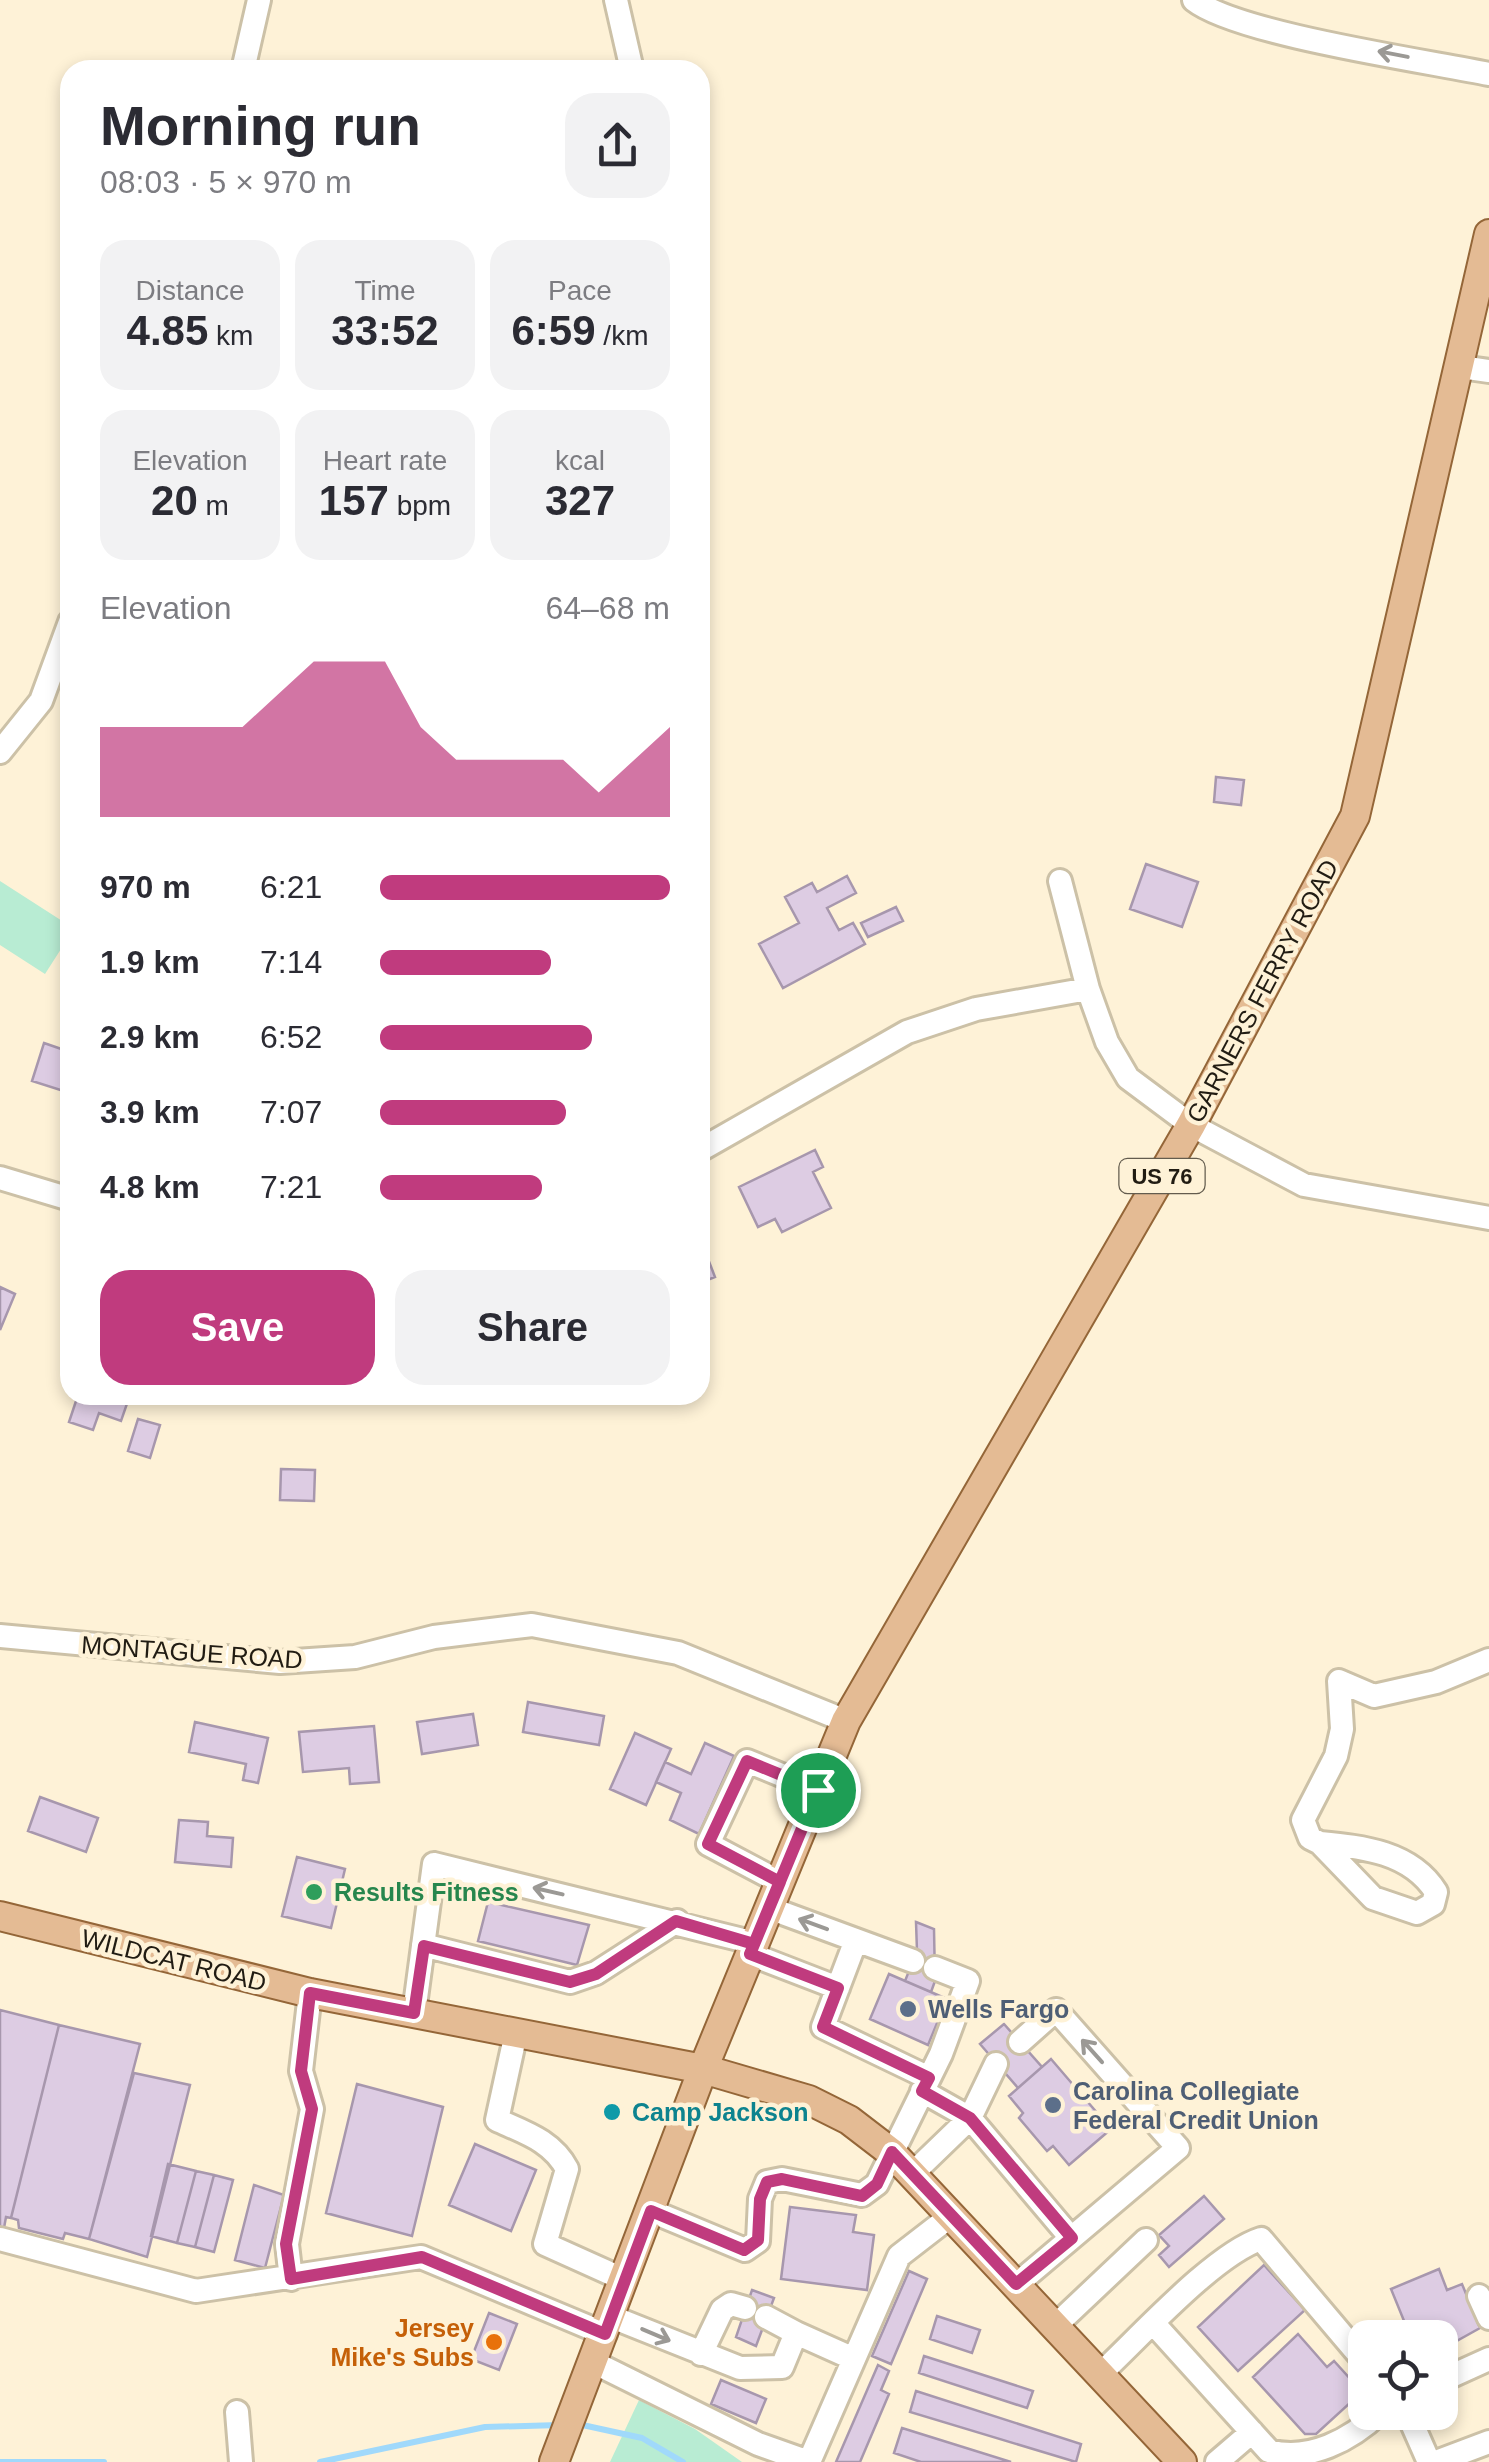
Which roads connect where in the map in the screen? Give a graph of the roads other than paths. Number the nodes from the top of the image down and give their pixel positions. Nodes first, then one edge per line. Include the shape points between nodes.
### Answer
1 (258, 0) edge
2 (616, 0) edge
3 (1194, 0) edge
4 (245, 60) edge
5 (630, 60) edge
6 (1489, 74) edge
7 (1489, 234) edge
8 (1475, 369) edge
9 (60, 650) edge
10 (0, 752) edge
11 (1060, 881) dead end
12 (1088, 989) junction
13 (1191, 1125) junction
14 (710, 1144) edge
15 (0, 1178) edge
16 (60, 1196) edge
17 (1489, 1218) edge
18 (0, 1636) edge
19 (1489, 1660) edge
20 (846, 1721) junction
21 (818, 1790) junction
22 (1320, 1843) junction
23 (775, 1895) junction
24 (617, 1907) junction
25 (0, 1916) edge
26 (676, 1921) junction
27 (856, 1940) junction
28 (424, 1946) junction
29 (752, 1949) junction
30 (628, 1953) junction
31 (838, 1988) junction
32 (310, 1993) junction
33 (414, 2013) junction
34 (516, 2033) junction
35 (1020, 2042) dead end
36 (996, 2064) dead end
37 (703, 2069) junction
38 (926, 2084) junction
39 (970, 2118) junction
40 (892, 2152) junction
41 (912, 2174) junction
42 (651, 2211) junction
43 (952, 2215) junction
44 (1072, 2238) junction
45 (0, 2239) edge
46 (1146, 2240) dead end
47 (291, 2279) junction
48 (625, 2280) junction
49 (1016, 2284) junction
50 (1480, 2296) dead end
51 (1489, 2318) edge
52 (1154, 2324) junction
53 (608, 2325) junction
54 (1056, 2326) junction
55 (796, 2334) junction
56 (1348, 2342) edge
57 (701, 2354) junction
58 (854, 2359) junction
59 (1489, 2359) edge
60 (592, 2372) junction
61 (1458, 2373) edge
62 (1100, 2374) junction
63 (238, 2419) dead end
64 (1360, 2430) edge
65 (1415, 2430) edge
66 (1252, 2432) junction
67 (1489, 2442) edge
68 (241, 2462) edge
69 (554, 2462) edge
70 (1182, 2462) edge
71 (1217, 2462) edge
72 (1432, 2462) edge

1 - 4 street
2 - 5 street
6 -> 3 street via 1295,34 1208,11
7 - 8 main road, GARNERS FERRY ROAD / US 76
8 - 13 main road, GARNERS FERRY ROAD / US 76 via 1355,816
9 - 10 street via 41,702
11 - 12 street
12 - 13 street via 1106,1042 1128,1078
12 - 14 street via 976,1009 906,1032
13 - 17 street via 1304,1185
13 - 20 main road, GARNERS FERRY ROAD / US 76
15 - 16 street
18 - 20 street, MONTAGUE ROAD via 280,1662 532,1625 678,1653
19 - 22 street via 1436,1682 1374,1696 1338,1681 1342,1729 1336,1756 1303,1820 1310,1838
20 - 21 main road, GARNERS FERRY ROAD / US 76
21 - 23 main road, GARNERS FERRY ROAD / US 76
21 - 23 street via 747,1761 708,1844
22 - 22 street via 1388,1854 1430,1881 1433,1904 1417,1913 1374,1898
27 -> 23 street
23 - 29 main road, GARNERS FERRY ROAD / US 76
24 - 26 street
24 -> 28 street via 434,1864
24 - 30 street via 632,1933
25 - 32 main road, WILDCAT ROAD
26 - 29 street
26 - 30 street
27 - 31 street
27 - 38 street via 968,1981
28 - 30 street via 570,1982
28 - 33 street
29 - 31 street
29 - 37 main road, GARNERS FERRY ROAD / US 76
31 - 38 street via 823,2027
32 - 33 main road, WILDCAT ROAD
32 - 47 street via 301,2071 312,2109 286,2244
33 - 34 main road, WILDCAT ROAD
34 - 37 main road, WILDCAT ROAD
34 - 48 street via 497,2120 545,2142 567,2169 544,2244
44 -> 35 street via 1178,2148 1056,2010
36 - 39 street
37 - 40 main road, WILDCAT ROAD via 809,2100
37 - 42 main road, US 76
38 - 39 street
38 - 40 street
39 - 41 street
39 - 44 street
40 - 41 main road, WILDCAT ROAD
40 - 42 street via 877,2184 862,2196 782,2179 767,2182 758,2240 744,2250
41 - 43 main road, WILDCAT ROAD
42 - 48 main road, US 76
43 - 49 main road, WILDCAT ROAD
43 - 58 street via 898,2256
44 - 49 street
45 - 47 street via 196,2292
46 - 54 street
47 - 53 street via 422,2257
48 - 53 main road, US 76
49 - 54 main road, WILDCAT ROAD
50 - 51 street
52 - 56 street via 1245,2244 1261,2239
52 - 62 street
52 - 66 street
53 -> 57 street
53 - 60 main road, US 76
54 - 62 main road, WILDCAT ROAD
55 - 57 street via 782,2367 740,2368
55 - 57 street via 747,2310 722,2310
55 - 58 street
58 - 60 street via 810,2462
59 - 61 street
60 - 69 main road, US 76
62 - 70 main road, WILDCAT ROAD
63 - 68 street
64 - 66 street via 1302,2461 1284,2460
65 - 72 street
66 - 71 street
67 - 72 street

